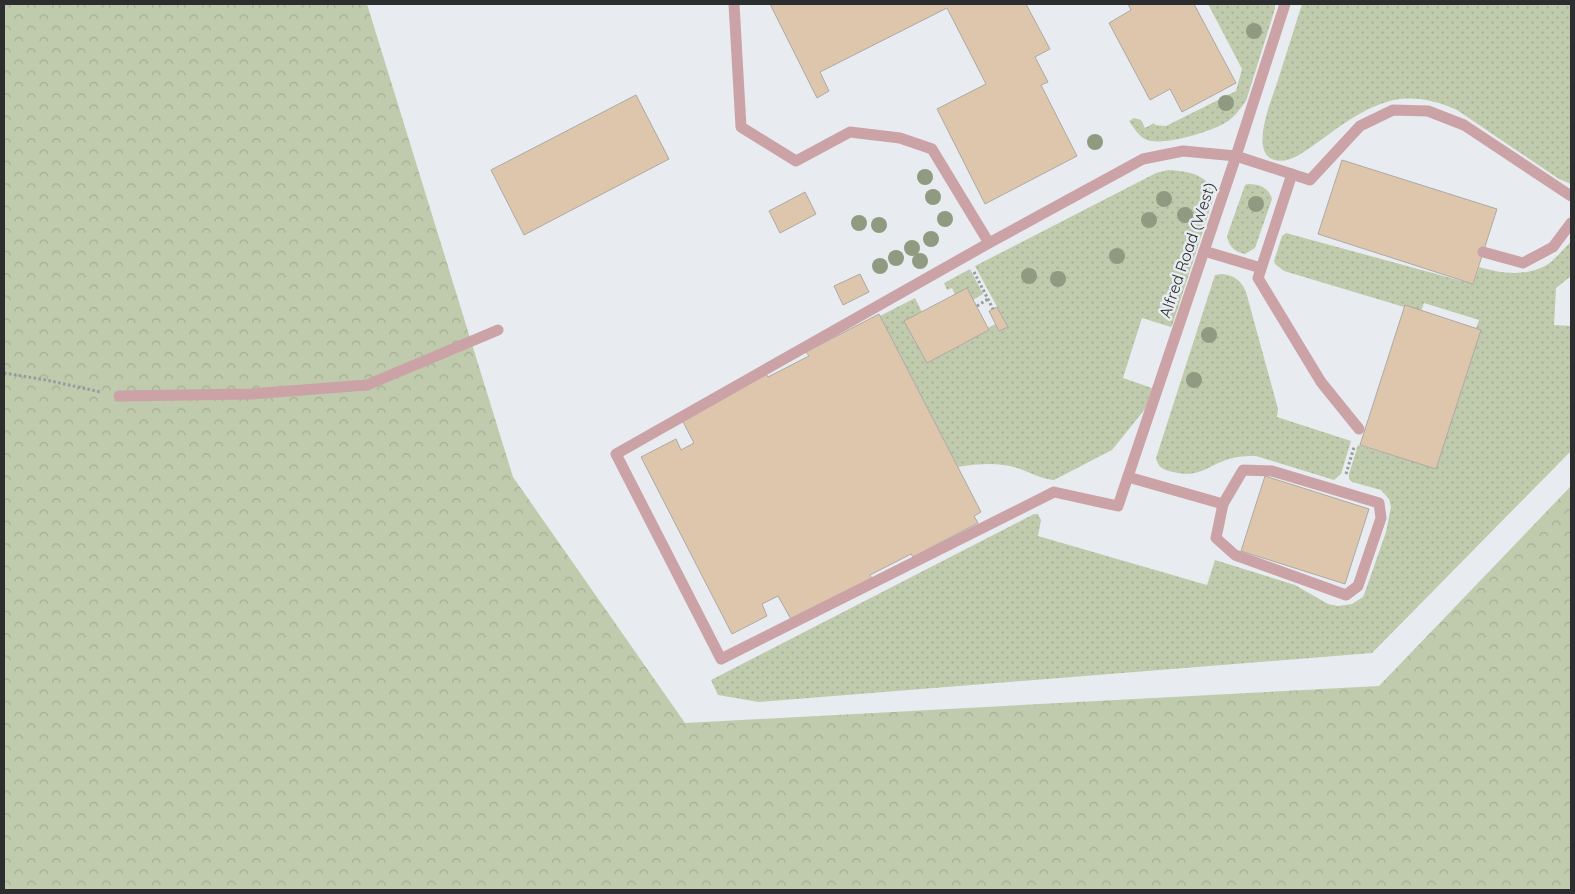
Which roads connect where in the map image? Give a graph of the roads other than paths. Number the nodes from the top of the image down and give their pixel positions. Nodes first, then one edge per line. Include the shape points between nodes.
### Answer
1 (734, 4) edge
2 (1285, 4) edge
3 (1236, 156) junction
4 (1292, 174) junction
5 (1571, 196) edge
6 (1571, 223) edge
7 (989, 243) junction
8 (1204, 251) junction
9 (1483, 252) dead end
10 (1261, 268) junction
11 (498, 330) dead end
12 (119, 396) road end
13 (1359, 429) dead end
14 (1128, 477) junction
15 (1223, 504) junction

1 - 7 lane via 741,127 796,161 850,132 900,138 932,149
2 - 3 lane, Alfred Road (West)
3 - 4 lane
3 - 7 lane via 1184,151 1143,160
3 - 8 lane, Alfred Road (West)
4 - 5 lane via 1310,180 1360,126 1393,110 1428,111 1464,125
4 - 10 lane
6 - 9 lane via 1553,247 1522,263
7 - 14 lane, Alfred Road (West) via 616,454 721,659 1054,492 1118,506
8 - 10 lane
8 - 14 lane, Alfred Road (West)
10 - 13 lane via 1258,278 1321,382
11 - 12 lane via 366,385 252,394
14 - 15 lane
15 - 15 lane via 1243,470 1272,471 1379,503 1381,518 1358,586 1346,595 1235,555 1216,538

